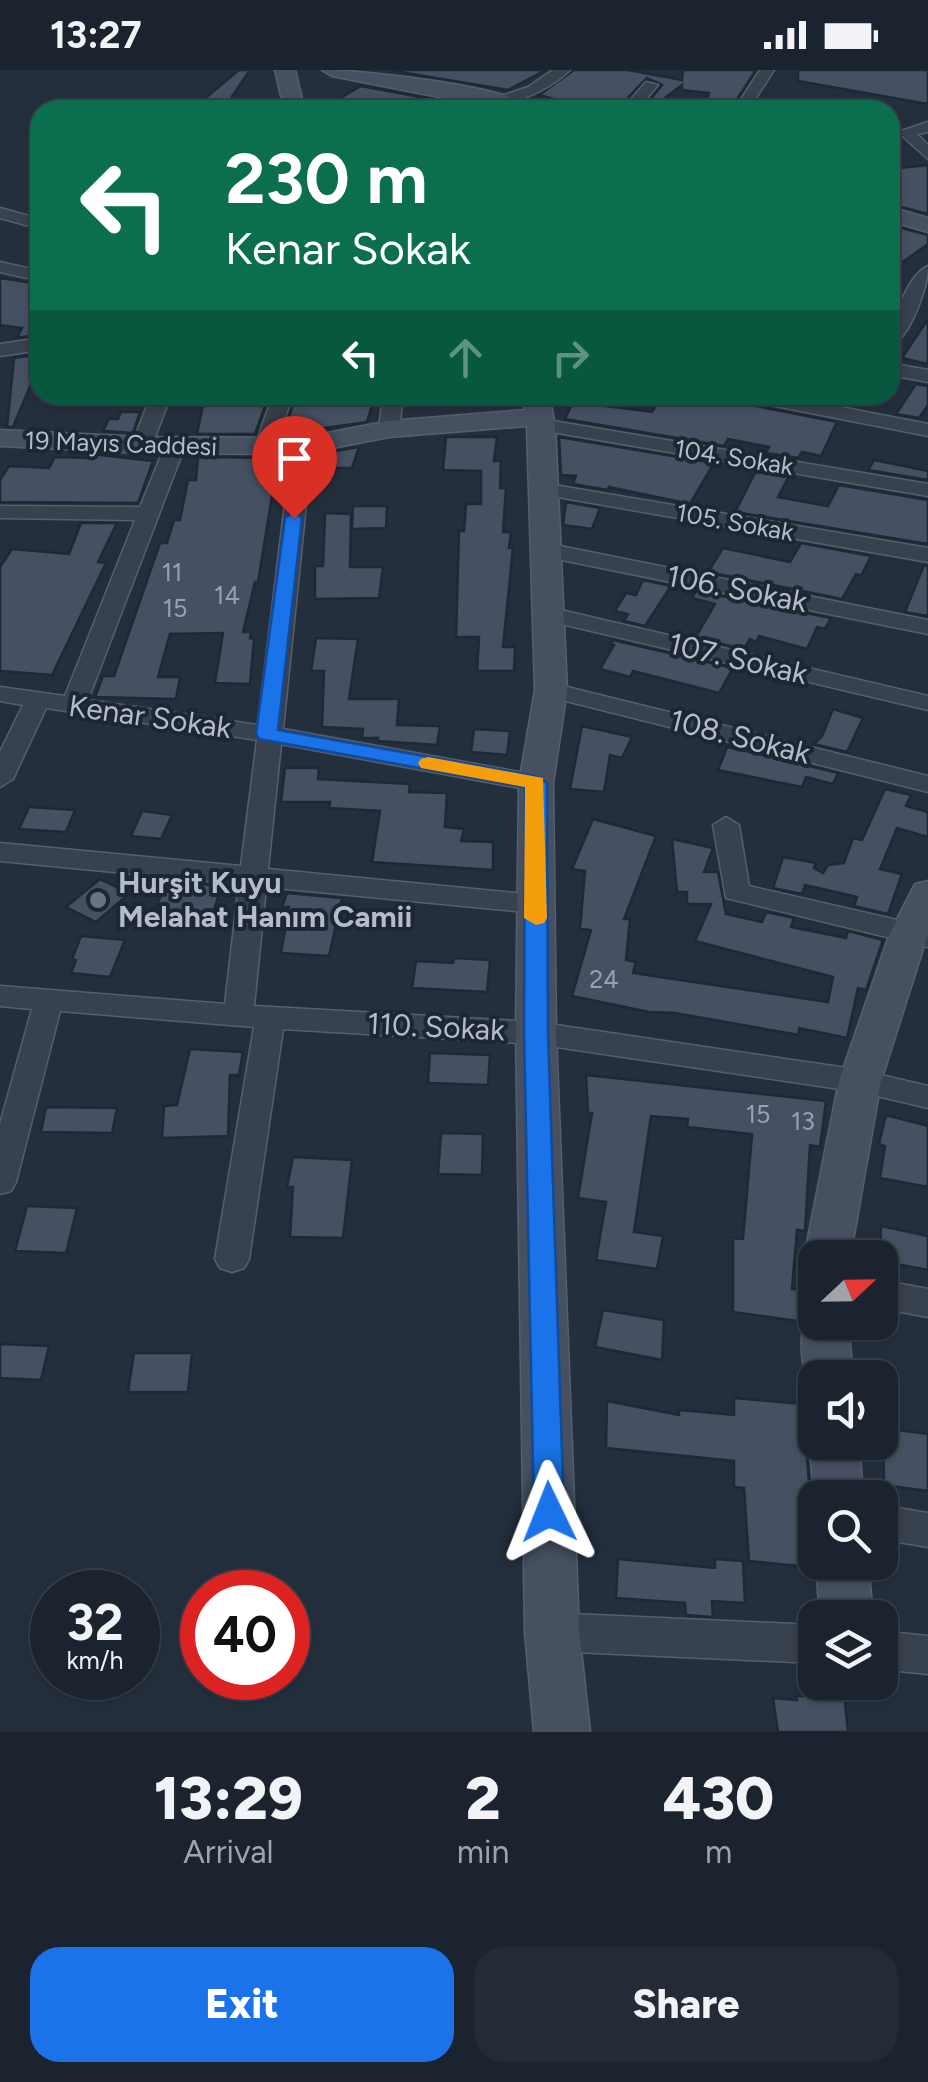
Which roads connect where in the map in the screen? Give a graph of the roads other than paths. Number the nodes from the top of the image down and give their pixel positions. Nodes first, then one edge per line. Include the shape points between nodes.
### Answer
1 (286, 70) edge
2 (332, 70) edge
3 (563, 70) edge
4 (767, 70) edge
5 (651, 85) dead end
6 (292, 100) edge
7 (495, 100) joint
8 (638, 100) edge
9 (748, 100) edge
10 (928, 127) edge
11 (900, 132) edge
12 (900, 133) edge
13 (928, 154) edge
14 (0, 212) edge
15 (900, 217) edge
16 (30, 221) edge
17 (928, 225) edge
18 (0, 266) edge
19 (928, 271) edge
20 (30, 274) edge
21 (902, 323) edge
22 (30, 346) edge
23 (0, 350) edge
24 (900, 371) edge
25 (928, 376) edge
26 (157, 405) edge
27 (280, 405) edge
28 (392, 405) edge
29 (800, 405) edge
30 (539, 412) edge
31 (389, 428) junction
32 (928, 430) edge
33 (0, 438) edge
34 (142, 446) junction
35 (174, 446) junction
36 (265, 446) junction
37 (302, 446) junction
38 (542, 489) junction
39 (928, 490) edge
40 (148, 514) junction
41 (4, 519) edge
42 (545, 550) junction
43 (928, 555) edge
44 (548, 614) junction
45 (928, 627) edge
46 (551, 690) junction
47 (0, 694) edge
48 (38, 701) junction
49 (928, 703) edge
50 (72, 706) junction
51 (267, 734) junction
52 (0, 779) edge
53 (536, 783) junction
54 (928, 784) edge
55 (726, 825) dead end
56 (0, 852) edge
57 (254, 874) junction
58 (928, 894) edge
59 (536, 904) junction
60 (919, 935) edge
61 (0, 996) edge
62 (48, 1002) junction
63 (238, 1016) junction
64 (270, 1018) junction
65 (536, 1033) junction
66 (860, 1081) junction
67 (928, 1097) edge
68 (0, 1182) edge
69 (830, 1240) edge
70 (232, 1259) dead end
71 (898, 1297) edge
72 (928, 1303) edge
73 (898, 1525) edge
74 (928, 1530) edge
75 (552, 1632) junction
76 (798, 1643) edge
77 (898, 1652) edge
78 (928, 1656) edge
79 (562, 1732) edge

1 - 6 street
2 - 7 street
3 - 7 street via 533,90
4 - 9 street
5 - 8 street
10 - 11 street
12 - 13 street
14 - 16 street
15 - 17 street
18 - 20 street
19 - 21 street
22 - 23 street
24 - 25 street
26 - 34 street
27 - 36 street
28 - 31 street
29 - 32 street
30 - 31 street, 19 Mayıs Caddesi
30 - 38 street
30 - 39 street, 104. Sokak
31 - 37 street, 19 Mayıs Caddesi
33 - 34 street, 19 Mayıs Caddesi
34 - 35 street, 19 Mayıs Caddesi
35 - 36 street, 19 Mayıs Caddesi
35 - 40 street
36 - 37 street, 19 Mayıs Caddesi
37 - 51 street
38 - 42 street
38 - 43 street, 105. Sokak
40 - 41 street
40 - 50 street
42 - 44 street
42 - 45 street, 106. Sokak
44 - 46 street
44 - 49 street, 107. Sokak
46 - 53 street
46 - 54 street, 108. Sokak
47 - 48 street, Kenar Sokak
48 - 50 street, Kenar Sokak
48 - 52 street
50 - 51 street, Kenar Sokak
51 - 53 street, Kenar Sokak
51 - 57 street
53 - 59 street
55 - 60 street via 736,892
56 - 57 street
57 - 59 street
57 - 63 street
58 - 60 street
59 - 65 street
60 - 66 street
61 - 62 street, 110. Sokak
62 - 63 street, 110. Sokak
62 - 68 street
63 - 64 street, 110. Sokak
64 - 65 street, 110. Sokak
64 - 70 street
65 - 66 street, 110. Sokak
65 - 75 street
66 - 67 street, 110. Sokak
66 - 69 street
71 - 72 street
73 - 74 street
75 - 76 street
75 - 79 street
77 - 78 street

